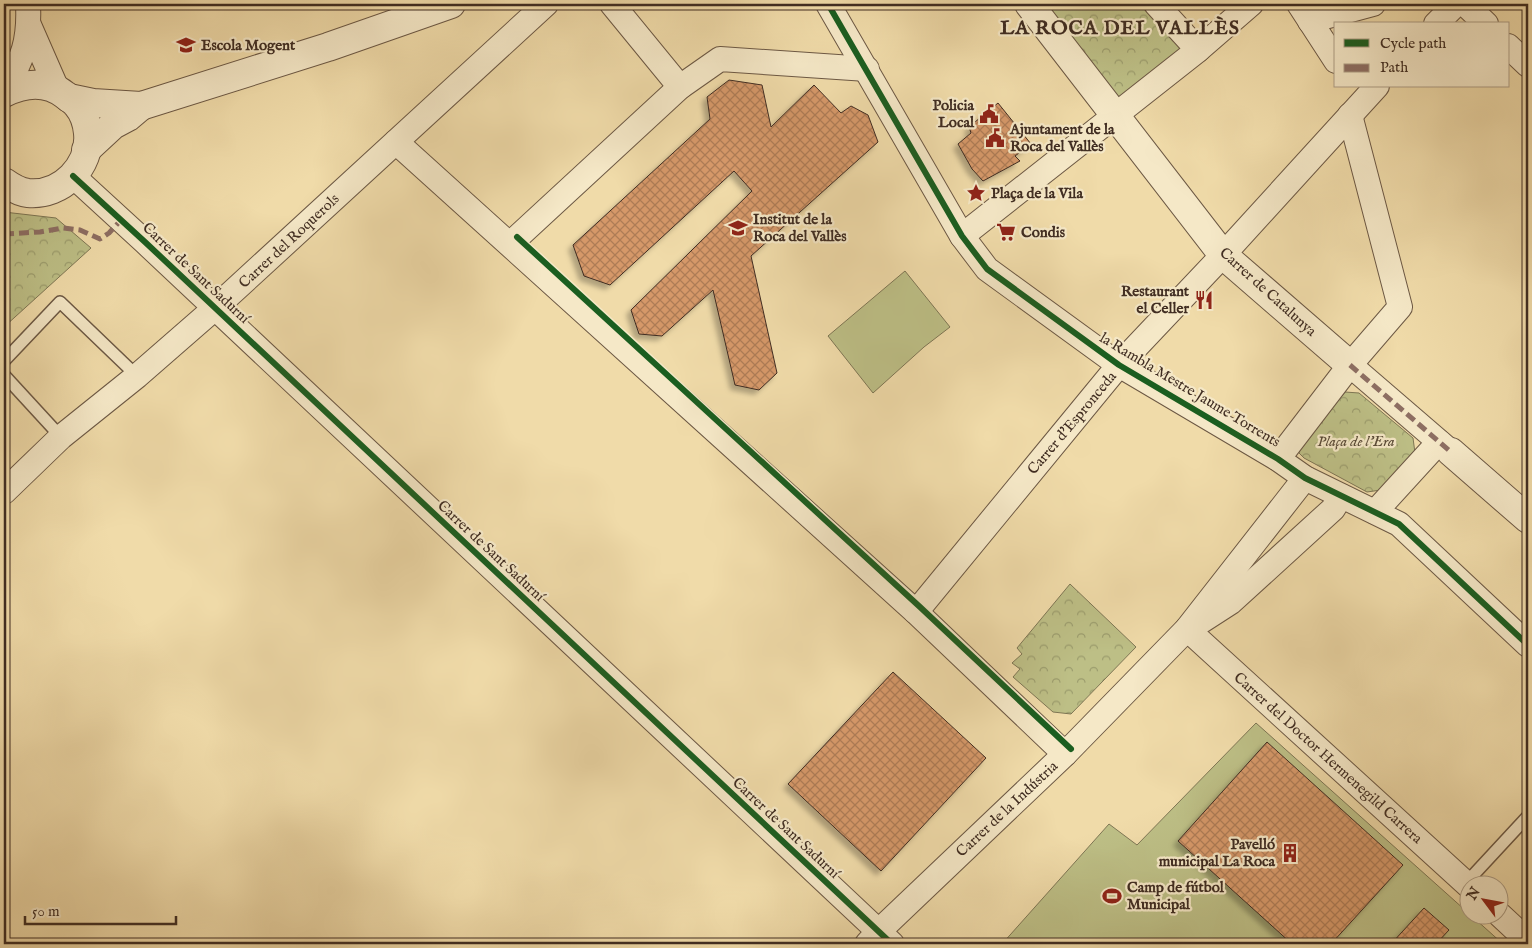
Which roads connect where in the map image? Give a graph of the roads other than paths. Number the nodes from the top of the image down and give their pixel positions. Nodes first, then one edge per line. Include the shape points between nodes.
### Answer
1 (451, 4) edge
2 (546, 4) edge
3 (612, 4) edge
4 (828, 4) edge
5 (1029, 4) edge
6 (1156, 4) edge
7 (1251, 4) edge
8 (1373, 4) edge
9 (1456, 4) edge
10 (1465, 4) edge
11 (1305, 12) edge
12 (28, 14) edge
13 (1438, 22) edge
14 (1484, 22) edge
15 (1510, 48) edge
16 (1198, 50) junction
17 (1334, 58) edge
18 (1528, 65) edge
19 (867, 69) junction
20 (680, 87) junction
21 (4, 93) edge
22 (63, 93) junction
23 (1360, 97) edge
24 (141, 106) junction
25 (1114, 115) junction
26 (396, 142) junction
27 (86, 150) junction
28 (73, 176) junction
29 (4, 182) edge
30 (962, 236) junction
31 (510, 244) junction
32 (1223, 255) junction
33 (216, 308) junction
34 (4, 361) edge
35 (1350, 364) junction
36 (1119, 365) junction
37 (4, 375) edge
38 (137, 376) junction
39 (61, 437) junction
40 (1445, 447) junction
41 (1278, 459) junction
42 (1305, 478) junction
43 (4, 492) edge
44 (1341, 496) junction
45 (1375, 512) junction
46 (1528, 519) edge
47 (916, 612) junction
48 (1187, 629) junction
49 (1528, 645) edge
50 (1066, 754) junction
51 (1528, 816) edge
52 (1477, 876) edge
53 (1460, 879) edge
54 (1510, 924) edge
55 (879, 940) edge
56 (1528, 941) edge

1 - 24 street
2 - 26 street, Carrer del Roquerols
3 - 20 street
4 - 19 street, la Rambla Mestre Jaume Torrents
5 - 25 street, Carrer de Catalunya
6 - 16 street
7 - 16 street
8 - 11 street
9 - 13 street
10 - 14 street
11 - 17 street
12 - 21 street via 22,56
12 - 22 street
15 - 18 street
16 - 25 street
19 - 20 street via 720,59
19 - 30 street, la Rambla Mestre Jaume Torrents
20 - 31 street
21 - 22 street via 35,84
22 - 24 street via 93,103
22 - 27 street via 83,114 87,126
23 - 32 street, Carrer d'Espronceda
23 - 35 street via 1400,307
24 - 27 street via 113,125
25 - 30 street
25 - 32 street, Carrer de Catalunya
26 - 31 street
26 - 33 street, Carrer del Roquerols
27 - 28 street
28 - 29 street via 56,188 43,192 28,193
28 - 33 street, Carrer de Sant Sadurní
30 - 36 street, la Rambla Mestre Jaume Torrents via 987,269
31 - 47 street
32 - 35 street, Carrer de Catalunya
32 - 36 street, Carrer d'Espronceda
33 - 38 street, Carrer del Roquerols
33 - 55 street, Carrer de Sant Sadurní
34 - 38 lane via 60,302
35 - 40 street, Carrer de Catalunya
35 - 41 street
36 - 41 street, la Rambla Mestre Jaume Torrents
36 - 47 street, Carrer d'Espronceda
37 - 39 lane
38 - 39 street, Carrer del Roquerols
39 - 43 street, Carrer del Roquerols
40 - 45 street
40 - 46 street, Carrer de Catalunya
41 - 42 street, la Rambla Mestre Jaume Torrents
42 - 44 street, la Rambla Mestre Jaume Torrents
42 - 48 street, Carrer de la Indústria
44 - 45 street, la Rambla Mestre Jaume Torrents
44 - 48 street, Carrer de la Indústria via 1333,509 1231,602
45 - 49 street, la Rambla Mestre Jaume Torrents via 1399,524
47 - 50 street
48 - 50 street, Carrer de la Indústria
48 - 53 street, Carrer del Doctor Hermenegild Carrera
50 - 55 street, Carrer de la Indústria
51 - 52 lane
54 - 56 street

